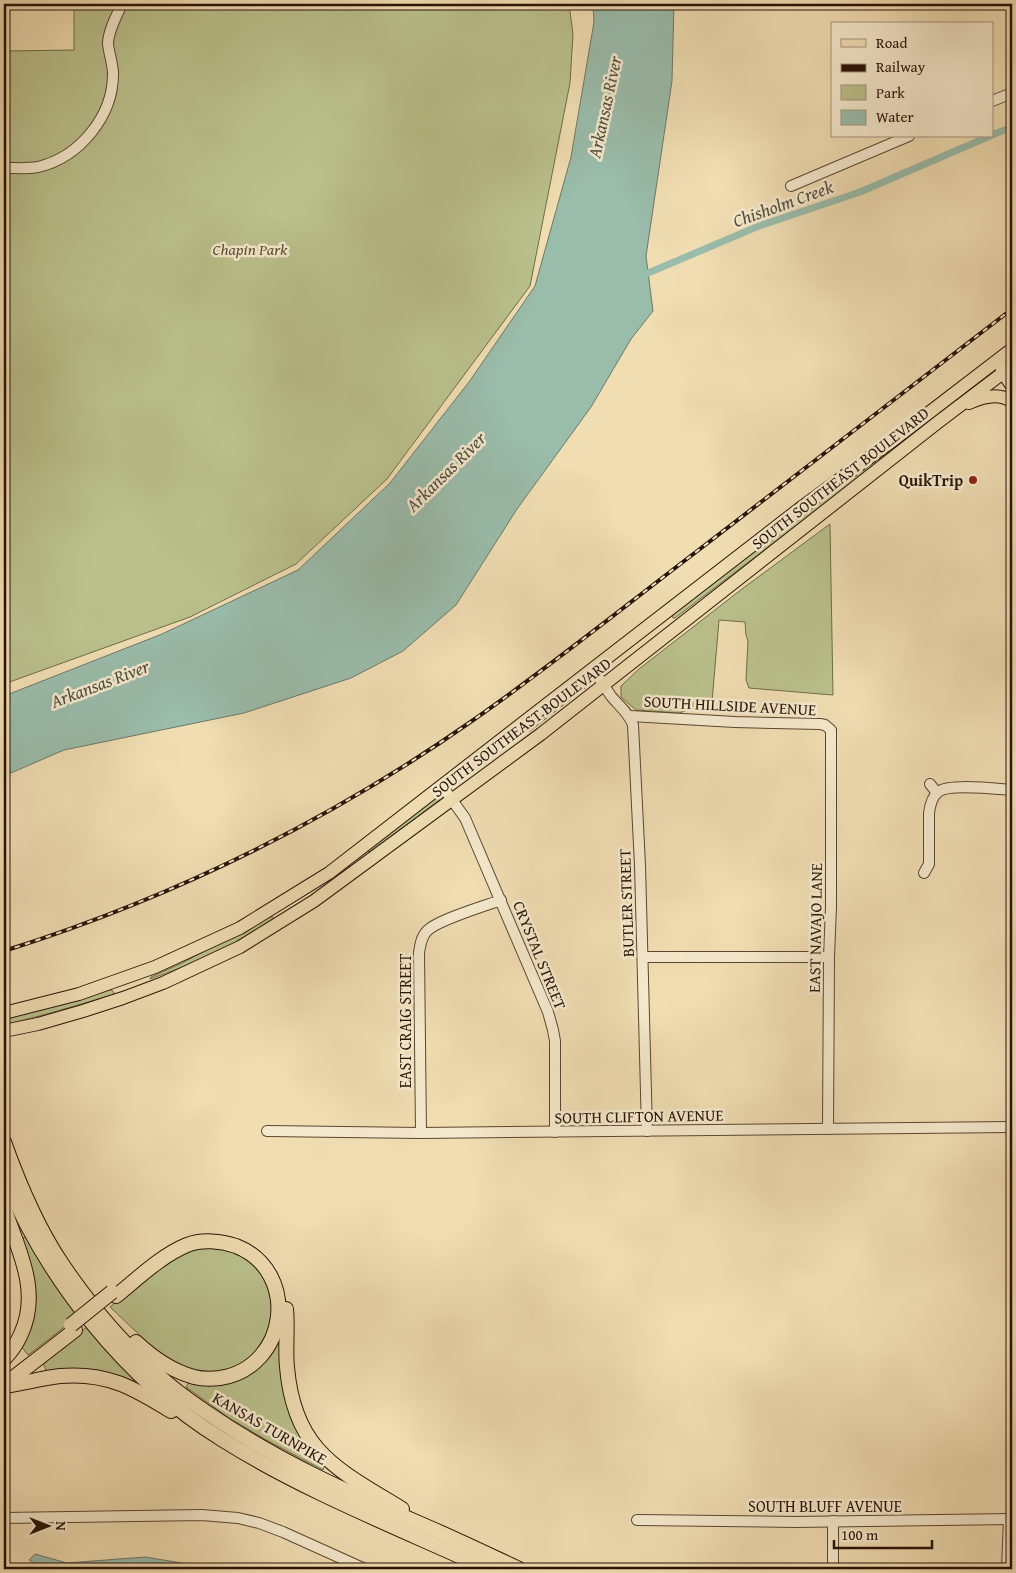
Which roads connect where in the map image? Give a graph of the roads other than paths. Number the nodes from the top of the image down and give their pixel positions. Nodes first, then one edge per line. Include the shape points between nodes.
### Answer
1 (122, 4) edge
2 (1012, 93) edge
3 (994, 100) edge
4 (904, 138) edge
5 (4, 168) edge
6 (791, 186) dead end
7 (1012, 349) edge
8 (998, 359) junction
9 (1009, 370) edge
10 (1012, 386) edge
11 (1012, 402) edge
12 (957, 407) junction
13 (593, 669) junction
14 (604, 685) junction
15 (630, 716) junction
16 (828, 727) joint
17 (930, 784) dead end
18 (442, 786) junction
19 (1012, 790) edge
20 (937, 793) junction
21 (453, 799) junction
22 (924, 873) dead end
23 (501, 900) junction
24 (643, 957) junction
25 (829, 957) junction
26 (4, 1013) edge
27 (4, 1031) edge
28 (1012, 1127) edge
29 (828, 1129) junction
30 (267, 1131) dead end
31 (647, 1131) junction
32 (555, 1132) junction
33 (422, 1133) junction
34 (4, 1142) edge
35 (11, 1163) junction
36 (4, 1175) edge
37 (4, 1208) edge
38 (114, 1294) junction
39 (73, 1327) junction
40 (4, 1359) edge
41 (4, 1373) edge
42 (4, 1386) edge
43 (257, 1460) junction
44 (4, 1518) edge
45 (1011, 1519) edge
46 (637, 1520) dead end
47 (833, 1521) junction
48 (432, 1529) junction
49 (365, 1569) edge
50 (488, 1569) edge
51 (519, 1569) edge
52 (833, 1569) edge
53 (1007, 1569) edge

1 - 5 street via 108,42 113,74 111,97 99,124 63,158 38,167
2 - 3 street
4 - 6 street
7 - 8 main road, SOUTH SOUTHEAST BOULEVARD
8 - 9 main road
8 - 13 main road, SOUTH SOUTHEAST BOULEVARD
9 - 10 main road
9 - 12 main road, SOUTH SOUTHEAST BOULEVARD
11 - 12 main road via 1000,396 979,398
12 - 14 main road, SOUTH SOUTHEAST BOULEVARD
13 - 14 street
13 - 18 main road, SOUTH SOUTHEAST BOULEVARD
14 - 15 street
14 - 21 main road, SOUTH SOUTHEAST BOULEVARD
15 - 16 street, SOUTH HILLSIDE AVENUE
15 - 24 street, BUTLER STREET via 636,770
16 - 25 street, EAST NAVAJO LANE via 832,734
17 - 20 street
18 - 21 street, CRYSTAL STREET
18 - 26 main road, SOUTH SOUTHEAST BOULEVARD via 328,873 240,928 155,967 79,994
19 - 20 street via 951,787
20 - 22 street via 930,805 929,864
21 - 23 street, CRYSTAL STREET via 465,818
21 - 27 main road, SOUTH SOUTHEAST BOULEVARD via 314,901 240,947 123,998
23 - 32 street, CRYSTAL STREET via 542,995 553,1030
23 - 33 street, EAST CRAIG STREET via 431,928 420,945
24 - 25 street
24 - 31 street, BUTLER STREET
25 - 29 street, EAST NAVAJO LANE
28 - 29 street, SOUTH CLIFTON AVENUE
29 - 31 street, SOUTH CLIFTON AVENUE
30 - 33 street, SOUTH CLIFTON AVENUE
31 - 32 street, SOUTH CLIFTON AVENUE
32 - 33 street, SOUTH CLIFTON AVENUE
34 - 35 highway, KANSAS TURNPIKE
35 - 38 highway via 51,1233 97,1300 145,1350 180,1373 213,1379 241,1372 269,1346 278,1319 275,1291 262,1266 241,1249 216,1241 176,1250
35 - 48 highway, KANSAS TURNPIKE via 62,1264 123,1341 159,1376 227,1426 276,1456
36 - 43 highway, KANSAS TURNPIKE via 30,1232 52,1269 77,1305 128,1364 178,1407
37 - 40 highway via 29,1284 30,1301 24,1329
38 - 39 highway, bridge
38 - 48 highway via 165,1249 192,1237 221,1236 254,1250 268,1263 282,1289 289,1384 297,1416 309,1438 324,1457 351,1478
39 - 41 highway
39 - 42 highway
42 - 43 highway via 60,1376 110,1379 148,1397 230,1448
43 - 50 highway, KANSAS TURNPIKE via 314,1490
44 - 49 street via 238,1518 283,1532
45 - 47 street, SOUTH BLUFF AVENUE
45 - 53 street
46 - 47 street, SOUTH BLUFF AVENUE
47 - 52 street
48 - 51 highway, KANSAS TURNPIKE

